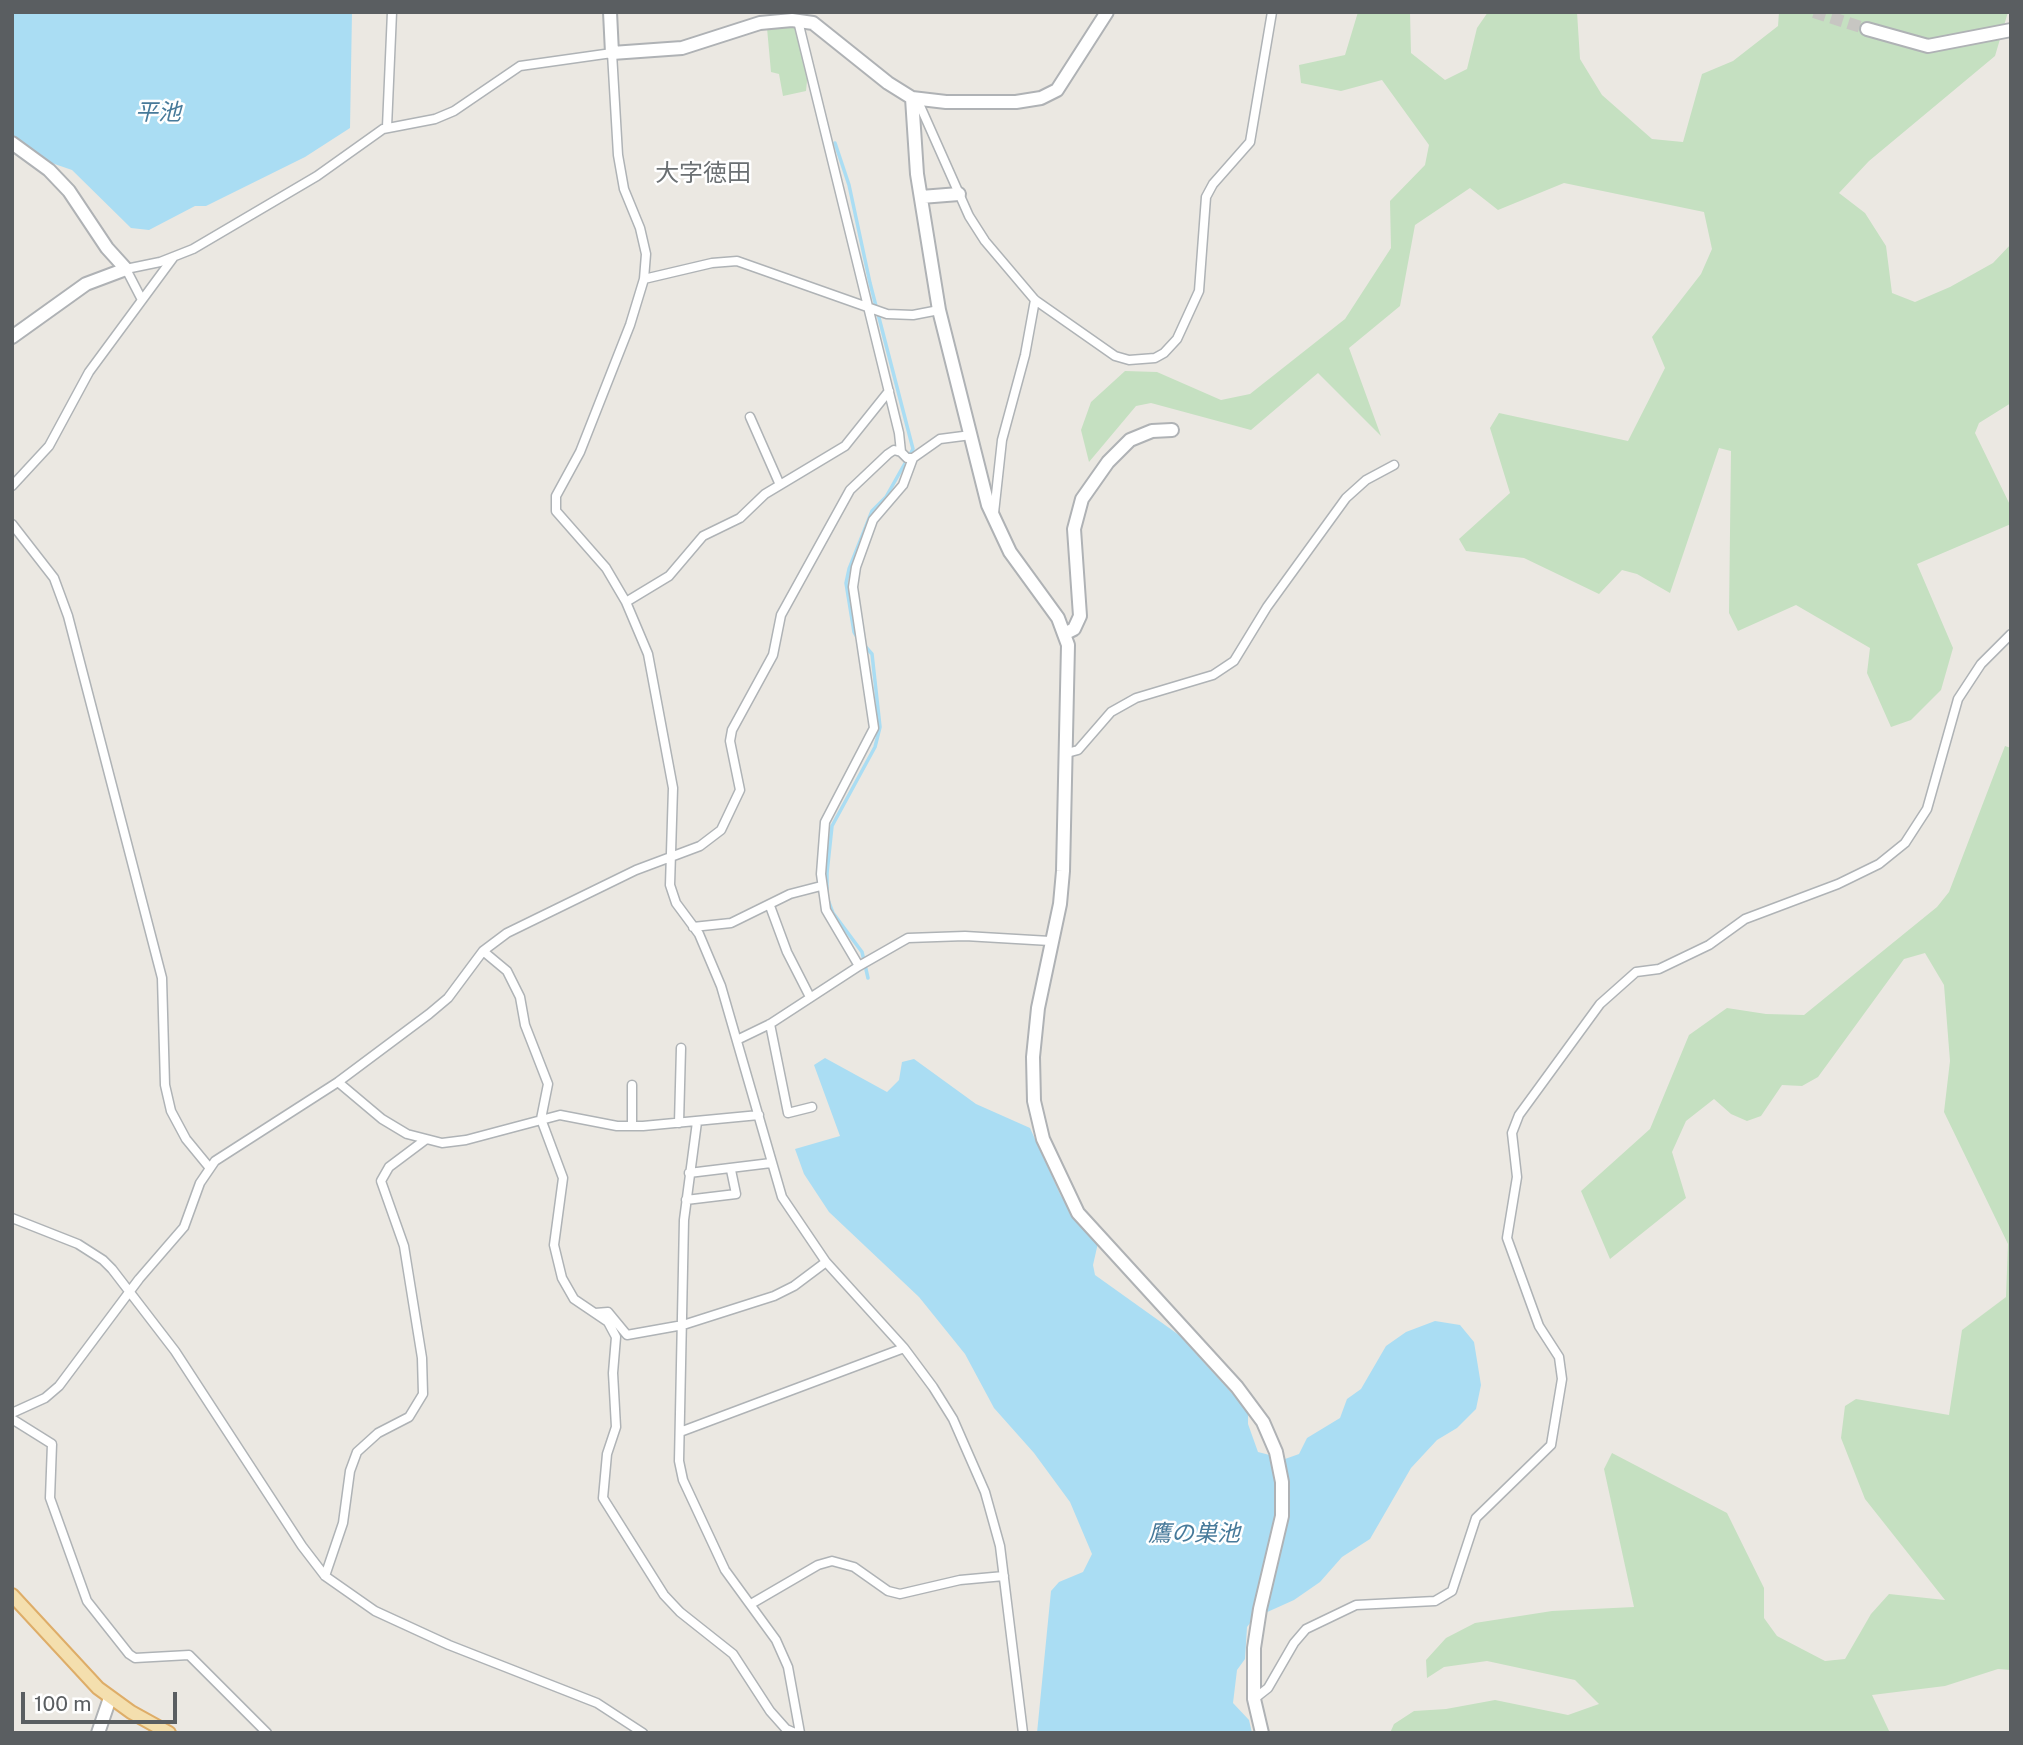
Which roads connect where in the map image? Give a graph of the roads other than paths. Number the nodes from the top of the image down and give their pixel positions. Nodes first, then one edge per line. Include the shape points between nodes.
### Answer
1 (392, 12) edge
2 (610, 12) edge
3 (1107, 12) edge
4 (1272, 12) edge
5 (798, 21) junction
6 (1867, 29) tunnel mouth
7 (2011, 30) edge
8 (612, 53) junction
9 (914, 98) junction
10 (387, 127) junction
11 (12, 143) edge
12 (959, 194) junction
13 (921, 197) junction
14 (173, 258) junction
15 (126, 268) junction
16 (644, 279) junction
17 (141, 298) junction
18 (1035, 300) junction
19 (869, 308) junction
20 (939, 310) junction
21 (12, 337) edge
22 (889, 391) junction
23 (750, 417) dead end
24 (1172, 430) dead end
25 (971, 435) junction
26 (901, 452) junction
27 (913, 458) junction
28 (1394, 465) dead end
29 (780, 485) junction
30 (12, 486) edge
31 (993, 518) junction
32 (12, 524) edge
33 (626, 602) junction
34 (1064, 634) junction
35 (2011, 634) edge
36 (1067, 753) junction
37 (668, 860) junction
38 (821, 886) junction
39 (770, 906) junction
40 (693, 927) junction
41 (1051, 941) junction
42 (483, 951) junction
43 (859, 966) junction
44 (810, 998) junction
45 (769, 1024) junction
46 (739, 1039) junction
47 (681, 1048) dead end
48 (338, 1082) junction
49 (632, 1085) dead end
50 (811, 1107) dead end
51 (759, 1115) junction
52 (541, 1119) junction
53 (697, 1122) junction
54 (679, 1123) junction
55 (632, 1126) junction
56 (425, 1140) junction
57 (771, 1164) junction
58 (209, 1167) junction
59 (731, 1170) junction
60 (689, 1173) junction
61 (686, 1200) junction
62 (12, 1218) edge
63 (826, 1262) junction
64 (130, 1290) junction
65 (595, 1313) junction
66 (683, 1325) junction
67 (904, 1348) junction
68 (12, 1413) edge
69 (12, 1419) edge
70 (680, 1432) junction
71 (325, 1576) junction
72 (1004, 1576) junction
73 (12, 1595) edge
74 (751, 1604) junction
75 (110, 1698) junction
76 (1254, 1699) junction
77 (98, 1733) edge
78 (169, 1733) edge
79 (267, 1733) edge
80 (643, 1733) edge
81 (794, 1733) edge
82 (800, 1733) edge
83 (1023, 1733) edge
84 (1262, 1733) edge

1 - 10 street
2 - 8 street
3 - 9 street via 1071,73 1057,90 1041,98 946,103
4 - 18 street via 1250,142 1206,197 1199,291 1177,339 1155,358 1129,360 1115,356
5 - 8 street via 745,26 682,48
5 - 9 street via 818,26 846,52
5 - 19 street
6 - 7 street via 1928,46
8 - 10 street via 520,66 454,111
8 - 16 street via 615,136 624,189 646,254
9 - 12 street
9 - 13 street
10 - 14 street via 317,176
11 - 15 street via 69,191
12 - 13 street
12 - 18 street via 977,229
13 - 20 street
14 - 15 street
14 - 17 street
15 - 17 street
15 - 21 street via 86,284
16 - 19 street via 712,262 737,261
16 - 33 street via 580,452 555,502 557,515 607,568
17 - 30 street via 89,372 49,446
18 - 31 street via 1002,440
19 - 20 street via 904,316
19 - 22 street
20 - 25 street
22 - 26 street
22 - 29 street via 845,446
23 - 29 street
24 - 34 street via 1152,431 1130,440 1082,499 1074,528 1080,616 1077,625
25 - 27 street via 940,439
25 - 31 street
26 - 27 street
26 - 37 street via 888,454 850,490 780,615 773,654 732,730 740,789 721,831
27 - 38 street via 903,485 873,520 856,566 853,587 874,728 825,822
28 - 36 street via 1366,480 1346,498 1267,607 1234,662 1213,676 1136,698 1111,712 1078,750
29 - 33 street via 740,518 697,540 669,576
31 - 34 street
32 - 58 street via 54,578 68,616 162,978 165,1085 171,1111
33 - 37 street via 648,654 673,788
34 - 36 street via 1069,669
35 - 76 street via 1980,664 1958,699 1927,809 1905,843 1879,864 1838,884 1745,919 1709,945 1660,969 1636,972 1600,1004 1519,1115 1512,1133 1517,1177 1507,1238 1539,1326 1559,1357 1562,1379 1551,1445 1476,1518 1452,1591 1435,1601 1356,1605 1306,1629 1268,1688
36 - 41 street via 1060,904
37 - 40 street via 676,903
37 - 42 street via 551,909
38 - 39 street via 790,894
38 - 43 street via 826,910
39 - 40 street via 731,923
39 - 44 street
40 - 46 street
41 - 43 street via 908,938
41 - 76 street via 1032,1057 1034,1101 1055,1170 1078,1213 1237,1387 1276,1452 1282,1516 1256,1630
42 - 48 street via 448,998
42 - 52 street via 507,971 520,997 525,1025 548,1084
43 - 44 street
44 - 45 street
45 - 46 street
45 - 50 street via 788,1113
46 - 51 street
47 - 54 street
48 - 56 street via 382,1119
48 - 58 street
49 - 55 street
51 - 53 street
51 - 57 street
52 - 55 street via 560,1115
52 - 56 street via 466,1140
52 - 65 street via 563,1178 556,1258 570,1294
53 - 54 street
53 - 60 street
54 - 55 street
56 - 71 street via 389,1167 381,1181 404,1246 424,1374 423,1394 409,1417 378,1433 357,1452 343,1523
57 - 59 street
57 - 63 street via 782,1197
58 - 64 street via 184,1227
59 - 60 street
59 - 61 street via 736,1194
60 - 61 street
61 - 66 street
62 - 64 street via 94,1253
63 - 66 street via 774,1296
63 - 67 street
64 - 68 street via 59,1386
64 - 71 street
65 - 66 street via 608,1312 627,1335
65 - 81 street via 616,1337 616,1427 607,1454 603,1498 664,1595 733,1654 770,1712
66 - 70 street
67 - 70 street
67 - 72 street via 953,1419 985,1493
69 - 79 street via 50,1441 50,1498 87,1601 129,1654 135,1658 189,1654
70 - 74 street via 683,1480 725,1570
71 - 80 street via 375,1611 597,1703
72 - 74 street via 960,1580 900,1594 854,1567 832,1561
72 - 83 street
73 - 75 main road
74 - 82 street via 788,1667
75 - 77 street
75 - 78 main road
76 - 84 street

